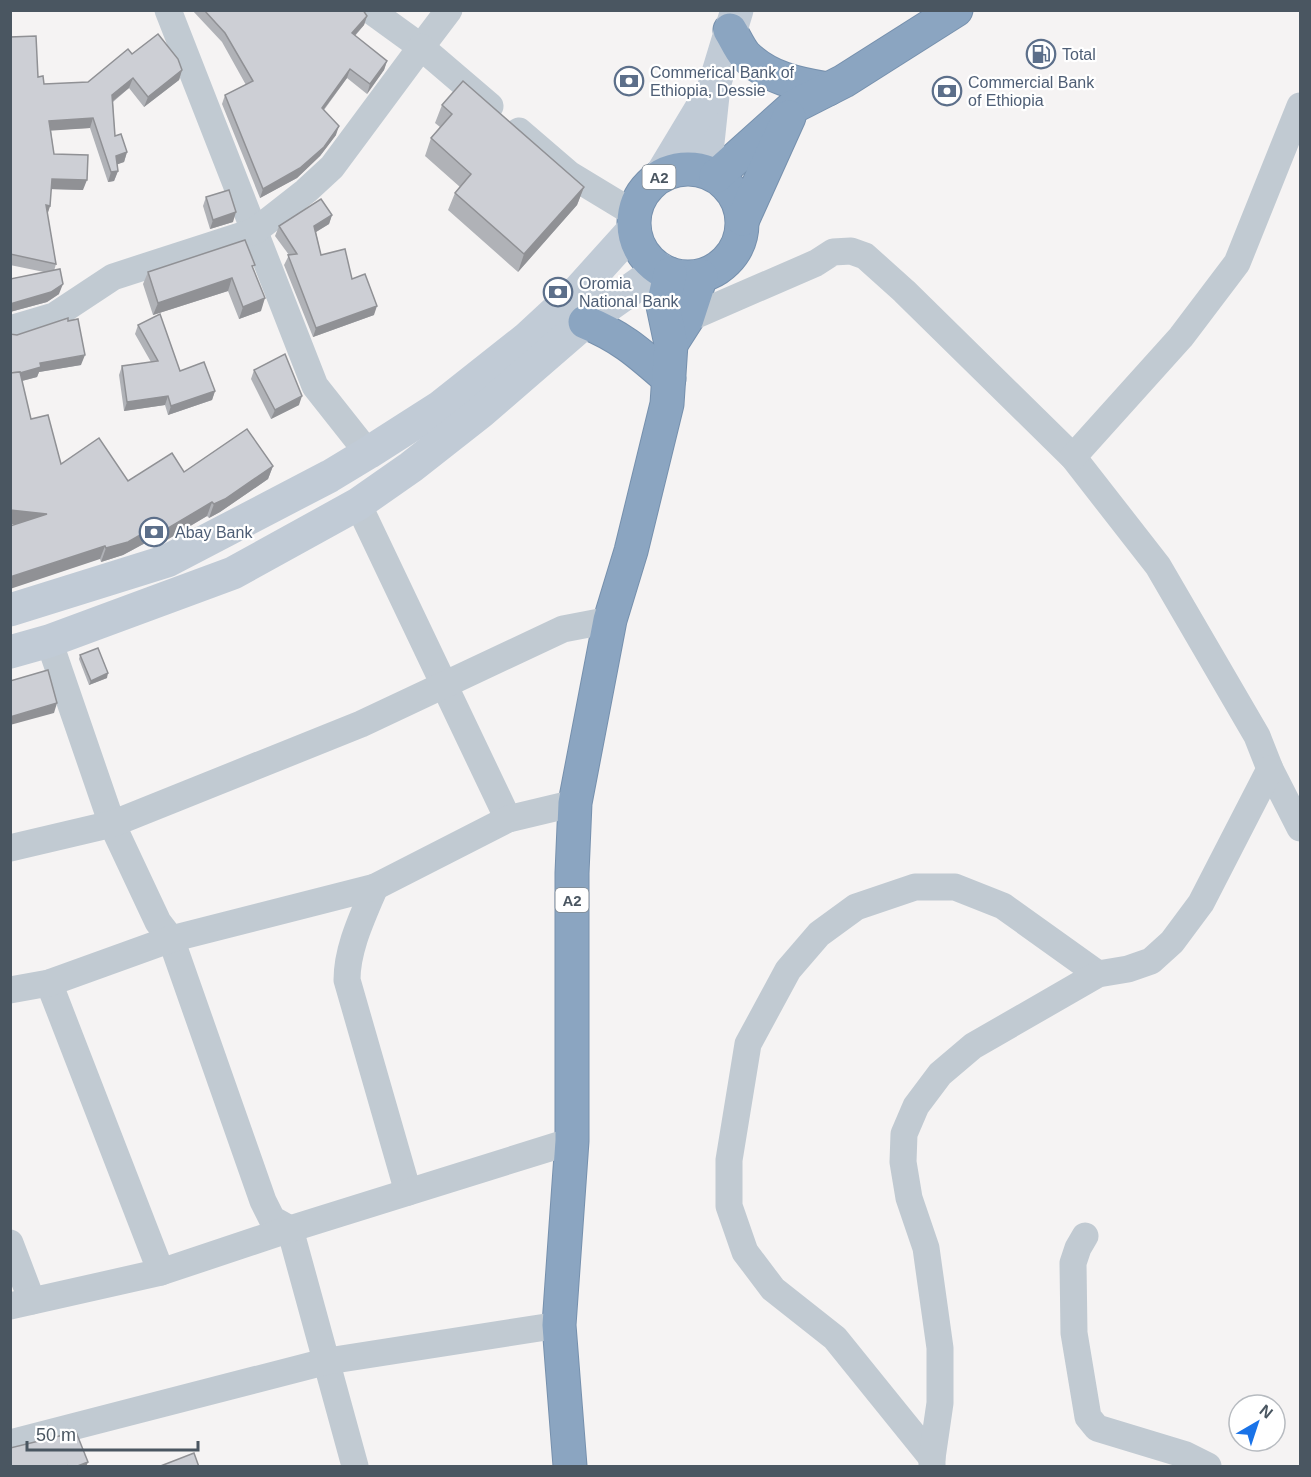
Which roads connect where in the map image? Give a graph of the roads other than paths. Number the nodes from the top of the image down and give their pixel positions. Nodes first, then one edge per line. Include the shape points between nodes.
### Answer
1 (168, 10) edge
2 (370, 10) edge
3 (449, 10) edge
4 (956, 10) edge
5 (734, 20) edge
6 (421, 47) junction
7 (714, 86) junction
8 (828, 89) junction
9 (1300, 106) edge
10 (793, 107) junction
11 (710, 173) junction
12 (661, 175) junction
13 (743, 219) junction
14 (634, 222) junction
15 (255, 231) junction
16 (677, 273) junction
17 (585, 322) junction
18 (10, 329) edge
19 (679, 331) junction
20 (669, 379) junction
21 (368, 453) junction
22 (1073, 457) junction
23 (358, 504) junction
24 (10, 610) edge
25 (610, 620) junction
26 (49, 641) junction
27 (10, 652) edge
28 (443, 686) junction
29 (1270, 769) junction
30 (575, 803) junction
31 (508, 819) junction
32 (112, 824) junction
33 (1300, 828) edge
34 (10, 848) edge
35 (375, 887) junction
36 (171, 939) junction
37 (1098, 974) junction
38 (49, 983) junction
39 (10, 990) edge
40 (572, 1141) junction
41 (408, 1192) junction
42 (290, 1229) junction
43 (1085, 1236) dead end
44 (10, 1243) edge
45 (161, 1272) junction
46 (21, 1304) edge
47 (559, 1325) junction
48 (328, 1360) junction
49 (10, 1443) edge
50 (932, 1462) edge
51 (355, 1467) edge
52 (570, 1467) edge
53 (1208, 1467) edge

1 - 15 street
2 - 6 street
3 - 6 street
4 - 8 highway
5 - 7 street
5 - 8 highway via 743,54 766,71 792,83
6 - 14 street via 569,174
6 - 15 street via 332,167
7 - 11 street
7 - 12 street
8 - 10 highway
9 - 22 street via 1237,263 1181,337
10 - 11 highway
10 - 13 highway
11 - 12 highway, A2 via 690,168
11 - 13 highway via 730,187
12 - 14 highway, A2 via 639,199
13 - 16 highway via 741,238 732,255 718,268
14 - 16 highway via 639,245 648,259
14 - 21 street via 579,290 526,339 440,407
15 - 18 street via 113,277 54,316
15 - 21 street via 315,386
16 - 17 street
16 - 19 highway, A2 via 663,306
17 - 20 highway via 629,344
17 - 23 street via 481,412
19 - 20 highway, A2
19 - 22 street via 833,252 851,251 865,256 904,291
20 - 25 highway, A2 via 667,404
21 - 24 street via 167,561
22 - 29 street via 1158,566 1257,736
23 - 26 street via 233,573
23 - 28 street
25 - 28 street via 563,629
25 - 30 highway, A2
26 - 27 street
26 - 32 street
28 - 31 street
28 - 32 street via 361,724
29 - 33 street
29 - 37 street via 1201,903 1172,942 1151,961
30 - 31 street
30 - 40 highway, A2
31 - 35 street
32 - 34 street
32 - 36 street via 158,922
35 - 36 street
35 - 41 street via 358,927 347,980
36 - 38 street
36 - 42 street via 263,1201 272,1219
37 - 50 street via 973,1046 940,1074 916,1106 904,1134 903,1162 909,1198 926,1248 940,1348 940,1404
37 - 50 street via 1003,906 956,887 915,887 856,907 819,934 788,970 748,1044 729,1160 729,1206 745,1252 773,1289 835,1338
38 - 39 street
38 - 45 street
40 - 41 street
40 - 47 highway, A2
41 - 42 street
42 - 45 street
42 - 48 street
43 - 53 street via 1073,1263 1074,1333 1088,1418 1097,1428 1185,1455
44 - 46 street
45 - 46 street
47 - 48 street
47 - 52 highway, A2
48 - 49 street
48 - 51 street

